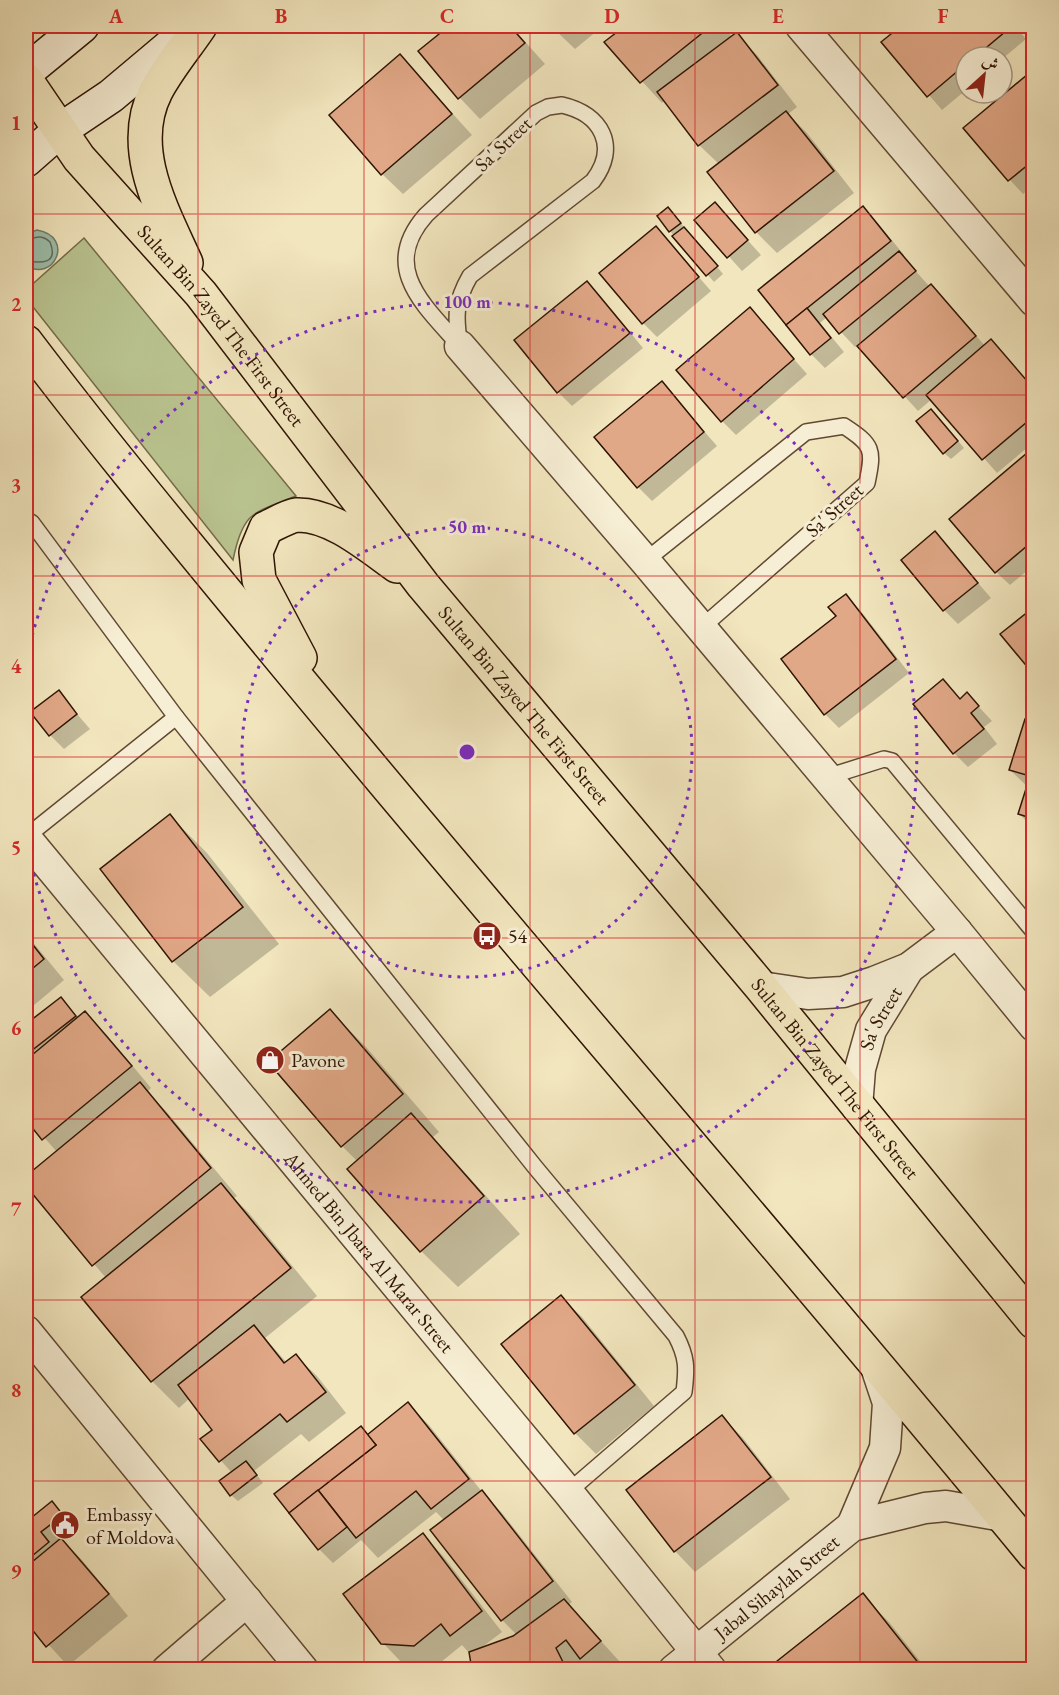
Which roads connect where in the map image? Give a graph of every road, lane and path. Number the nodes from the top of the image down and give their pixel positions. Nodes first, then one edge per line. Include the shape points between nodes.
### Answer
1 (82, 26) edge
2 (198, 26) edge
3 (801, 26) edge
4 (26, 72) edge
5 (26, 80) edge
6 (59, 131) junction
7 (26, 160) edge
8 (201, 294) junction
9 (1034, 302) edge
10 (26, 342) edge
11 (460, 346) junction
12 (26, 380) edge
13 (88, 423) junction
14 (26, 519) edge
15 (645, 561) junction
16 (423, 585) junction
17 (701, 628) junction
18 (176, 717) junction
19 (349, 741) junction
20 (827, 777) junction
21 (26, 837) edge
22 (957, 932) junction
23 (1034, 932) edge
24 (909, 968) junction
25 (761, 987) junction
26 (1034, 1026) edge
27 (857, 1107) junction
28 (1034, 1322) edge
29 (26, 1331) edge
30 (874, 1362) junction
31 (568, 1492) junction
32 (1003, 1516) junction
33 (852, 1526) junction
34 (1034, 1554) edge
35 (247, 1601) junction
36 (694, 1664) edge
37 (167, 1670) edge
38 (303, 1670) edge

1 - 4 main road
2 - 6 main road via 111,96
2 - 8 main road via 156,91 144,124 147,168 167,223
3 - 9 street
5 - 6 main road, Sultan Bin Zayed The First Street
6 - 7 main road
6 - 8 main road, Sultan Bin Zayed The First Street
8 - 16 main road, Sultan Bin Zayed The First Street
10 - 13 main road
11 - 11 lane, Sa' Street via 457,306 470,276 600,172 606,148 597,124 588,114 562,105 536,113 426,215 411,235 405,259 411,287
11 - 15 street, Sa' Street
12 - 13 main road
13 - 19 main road
14 - 18 lane
15 - 17 street, Sa' Street
15 - 17 lane, Sa' Street via 806,432 844,426 864,438 872,458 867,483
16 - 19 main road via 328,521 296,515 266,528 256,552 259,580
16 - 25 main road, Sultan Bin Zayed The First Street
17 - 20 street, Sa' Street
18 - 21 lane
18 - 31 lane via 535,1167 676,1336 685,1354 684,1392
19 - 30 main road
20 - 22 street, Sa' Street
20 - 23 lane via 892,760
21 - 31 street, Ahmed Bin Jbara Al Marar Street
22 - 24 street, Sa' Street
22 - 26 street, Sa' Street
24 - 25 street, Sa' Street via 843,992 808,994
24 - 27 street, Sa' Street via 871,1030 860,1069
25 - 27 main road, Sultan Bin Zayed The First Street
27 - 28 main road, Sultan Bin Zayed The First Street
29 - 35 street
30 - 32 main road
30 - 33 street, Jabal Sihaylah Street via 888,1403 885,1448
31 - 36 street, Ahmed Bin Jbara Al Marar Street
32 - 33 street, Jabal Sihaylah Street via 946,1506
32 - 34 main road
33 - 36 street, Jabal Sihaylah Street
35 - 37 street
35 - 38 street

